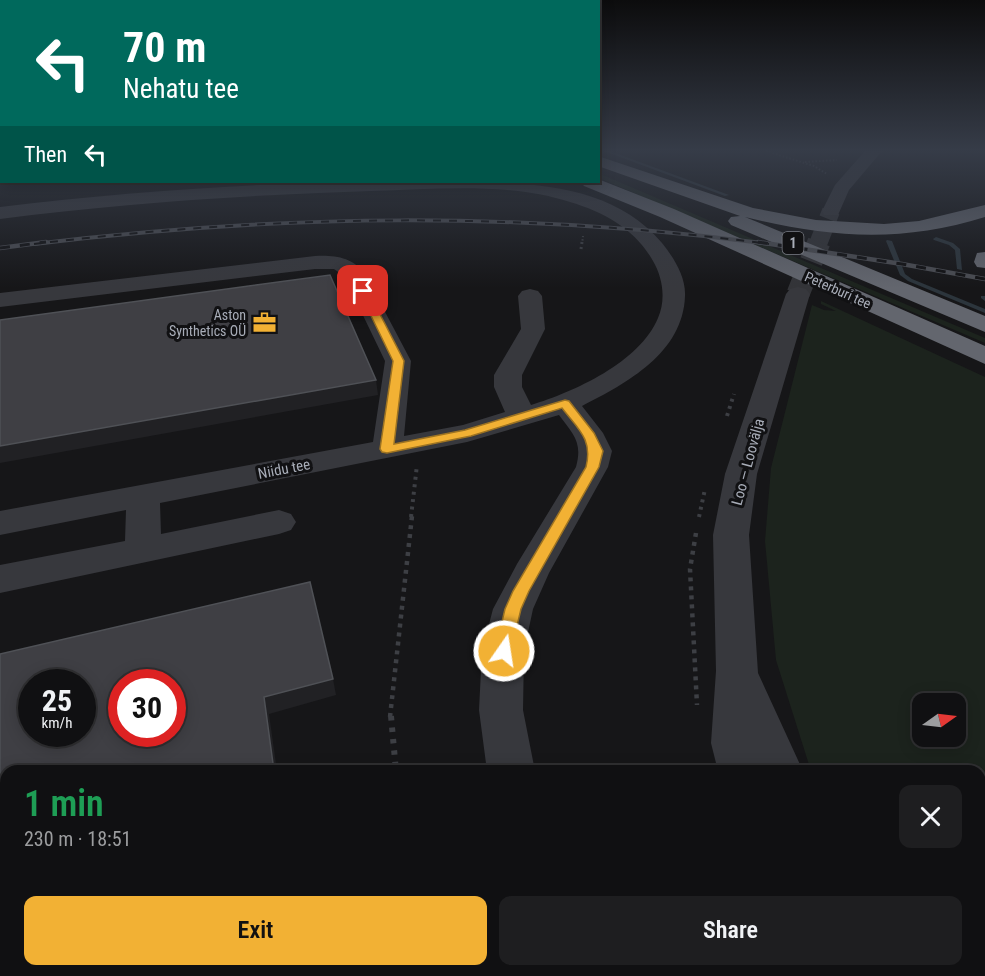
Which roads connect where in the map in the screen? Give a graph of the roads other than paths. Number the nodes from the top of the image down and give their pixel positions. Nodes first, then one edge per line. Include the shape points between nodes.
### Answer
1 (136, 197) edge
2 (564, 197) edge
3 (626, 197) edge
4 (675, 197) edge
5 (700, 197) edge
6 (838, 197) edge
7 (985, 211) edge
8 (831, 212) tunnel mouth
9 (0, 213) edge
10 (798, 294) tunnel mouth
11 (530, 296) dead end
12 (0, 300) edge
13 (915, 324) junction
14 (985, 325) edge
15 (985, 356) edge
16 (985, 371) edge
17 (565, 404) junction
18 (522, 418) junction
19 (387, 449) junction
20 (143, 495) junction
21 (279, 522) dead end
22 (0, 523) edge
23 (142, 550) junction
24 (0, 579) edge
25 (737, 671) junction
26 (511, 765) edge
27 (740, 765) edge
28 (776, 765) edge

1 - 9 street, Niidu tee
2 - 17 street, Niidu tee via 601,206 625,218 642,233 664,265 673,284 675,302 660,338 643,356 611,381
3 - 13 highway, Peterburi tee / 1
4 - 14 highway, Peterburi tee / 1
5 - 7 highway via 765,216 873,230 914,229
6 - 8 street
10 - 25 street, Loo — Loovälja via 741,474 731,535
11 - 18 street via 533,329 508,375 508,387
12 - 19 street via 289,266 329,263 351,269 398,361
13 - 15 highway, Peterburi tee / 1
13 - 16 highway via 956,357
17 - 18 street, Niidu tee
17 - 26 street via 588,433 596,451 592,467 513,609 504,651 501,710
18 - 19 street, Niidu tee
19 - 20 street, Niidu tee
20 - 22 street, Niidu tee
20 - 23 street
21 - 23 street
23 - 24 street
25 - 27 street, Loo — Loovälja via 734,743
25 - 28 street, Loo — Loovälja

